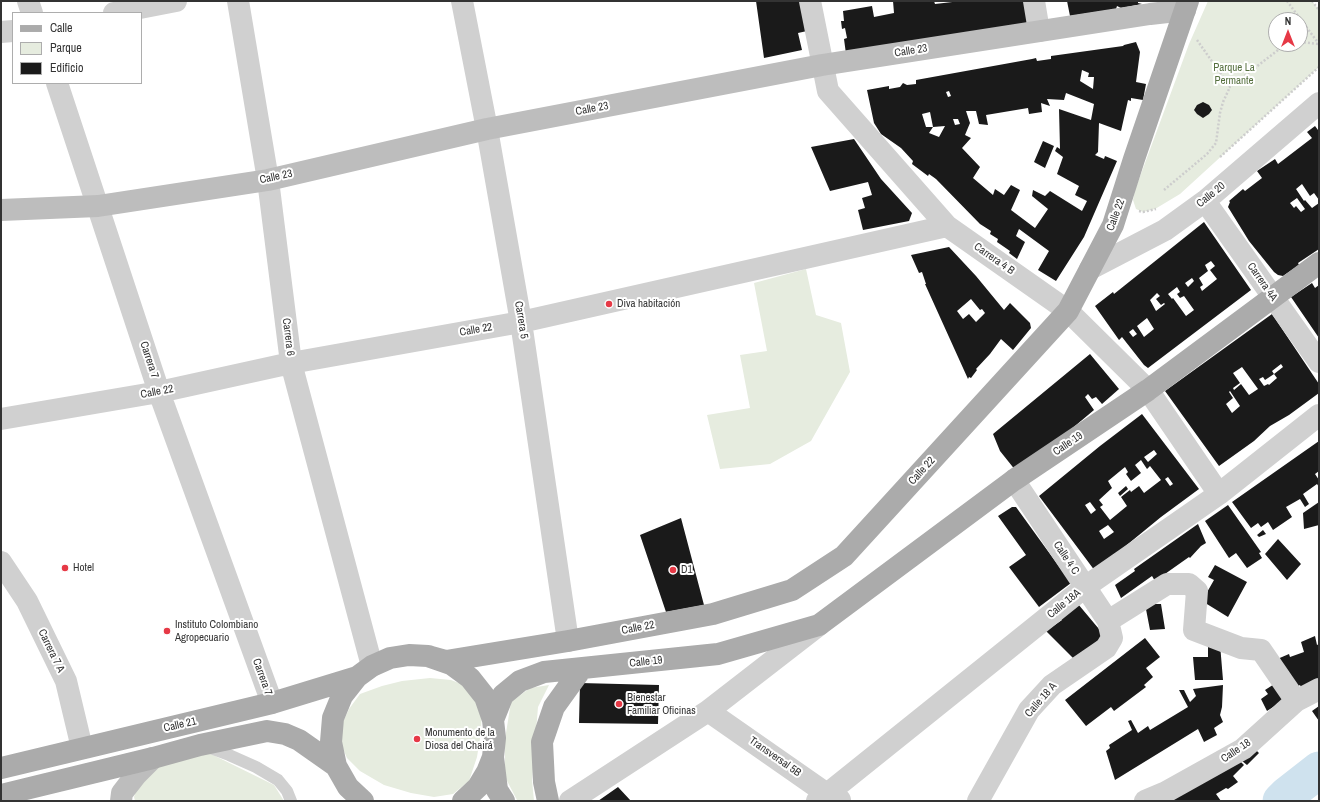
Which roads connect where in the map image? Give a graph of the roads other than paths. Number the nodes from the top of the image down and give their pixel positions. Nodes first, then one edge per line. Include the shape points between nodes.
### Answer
1 (28, 1) edge
2 (176, 1) edge
3 (238, 1) edge
4 (462, 1) edge
5 (810, 1) edge
6 (1034, 1) edge
7 (1187, 6) edge
8 (32, 12) edge
9 (119, 12) edge
10 (12, 30) edge
11 (1039, 31) junction
12 (1, 32) edge
13 (822, 66) junction
14 (57, 84) edge
15 (1319, 103) edge
16 (487, 129) junction
17 (268, 180) junction
18 (1205, 201) junction
19 (98, 206) junction
20 (1, 210) edge
21 (947, 226) junction
22 (1319, 264) edge
23 (1090, 269) junction
24 (1273, 298) junction
25 (1068, 311) junction
26 (521, 322) junction
27 (1319, 362) edge
28 (291, 363) junction
29 (1148, 390) junction
30 (159, 392) junction
31 (1319, 416) edge
32 (1, 419) edge
33 (1014, 480) junction
34 (1219, 494) junction
35 (1, 562) edge
36 (1085, 587) junction
37 (819, 625) junction
38 (1110, 630) junction
39 (568, 641) junction
40 (428, 656) junction
41 (582, 668) junction
42 (365, 671) junction
43 (1319, 689) edge
44 (1296, 701) junction
45 (272, 703) junction
46 (708, 711) junction
47 (494, 720) junction
48 (200, 745) junction
49 (82, 748) junction
50 (493, 757) junction
51 (153, 758) junction
52 (336, 766) junction
53 (1, 768) edge
54 (1, 795) edge
55 (289, 796) edge
56 (829, 799) edge
57 (121, 801) edge
58 (301, 801) edge
59 (363, 801) edge
60 (463, 801) edge
61 (504, 801) edge
62 (548, 801) edge
63 (570, 801) edge
64 (978, 801) edge
65 (1145, 801) edge

1 - 8 street
2 - 9 street
3 - 17 street, Carrera 6
4 - 16 street, Carrera 5
5 - 13 street, Carrera 4 B
6 - 11 street
7 - 11 street, Calle 23
7 - 23 main road, Calle 22 via 1113,225
10 - 12 street
11 - 13 street, Calle 23
13 - 16 street, Calle 23
13 - 21 street, Carrera 4 B via 828,91
14 - 19 street, Carrera 7
15 - 18 street, Calle 20
16 - 17 street, Calle 23
16 - 26 street, Carrera 5
17 - 19 street, Calle 23
17 - 28 street, Carrera 6
18 - 23 street, Calle 20 via 1165,230
18 - 24 street, Carrera 4A
19 - 20 street, Calle 23
19 - 30 street, Carrera 7
21 - 25 street, Carrera 4 B
21 - 26 street, Calle 22
22 - 24 main road, Calle 19
23 - 25 main road, Calle 22
24 - 27 street, Carrera 4A
24 - 29 main road, Calle 19
25 - 29 street, Carrera 4 B
25 - 39 main road, Calle 22 via 844,556 792,590 713,614
26 - 28 street, Calle 22
26 - 39 street, Carrera 5
28 - 30 street, Calle 22
28 - 42 street, Carrera 6
29 - 33 main road, Calle 19
29 - 34 street, Carrera 4 B
30 - 32 street, Calle 22
30 - 45 street, Carrera 7
31 - 34 street, Calle 18A
33 - 36 street, Calle 4 C
33 - 37 main road, Calle 19
34 - 36 street, Calle 18A
35 - 49 street, Carrera 7 A via 27,601 66,682
36 - 38 street, Calle 4 C
36 - 56 street, Calle 18A
37 - 41 main road, Calle 19 via 718,654
37 - 46 street, Calle 19
38 - 44 street, Calle 18 A via 1167,584 1189,584 1196,591 1194,630 1241,648 1261,650
38 - 64 street, Calle 18 A via 1106,648 1052,684 1030,710
39 - 40 main road, Calle 22 via 446,661
40 - 42 main road, Calle 21 via 390,658
40 - 47 main road, Calle 21 via 451,664 470,678 485,697
41 - 47 main road, Calle 19 via 544,672 520,681 503,695
41 - 62 main road via 554,707 542,742 544,782
42 - 45 main road, Calle 21
42 - 52 main road, Calle 21 via 342,696 333,718 331,742
43 - 44 street, Calle 18
44 - 65 street, Calle 18 via 1243,749
45 - 49 main road, Calle 21
46 - 56 street, Transversal 5B
46 - 63 street, Calle 19
47 - 50 main road, Calle 21
48 - 51 main road, Calle 21
48 - 52 main road, Calle 21 via 266,731 285,734 299,740
48 - 55 lane via 256,767 278,780
49 - 53 main road, Calle 21
50 - 60 main road, Calle 21 via 478,787
50 - 61 main road via 496,790
51 - 54 main road, Calle 21
51 - 57 street via 122,793
52 - 59 main road, Calle 21 via 348,787
55 - 58 lane

